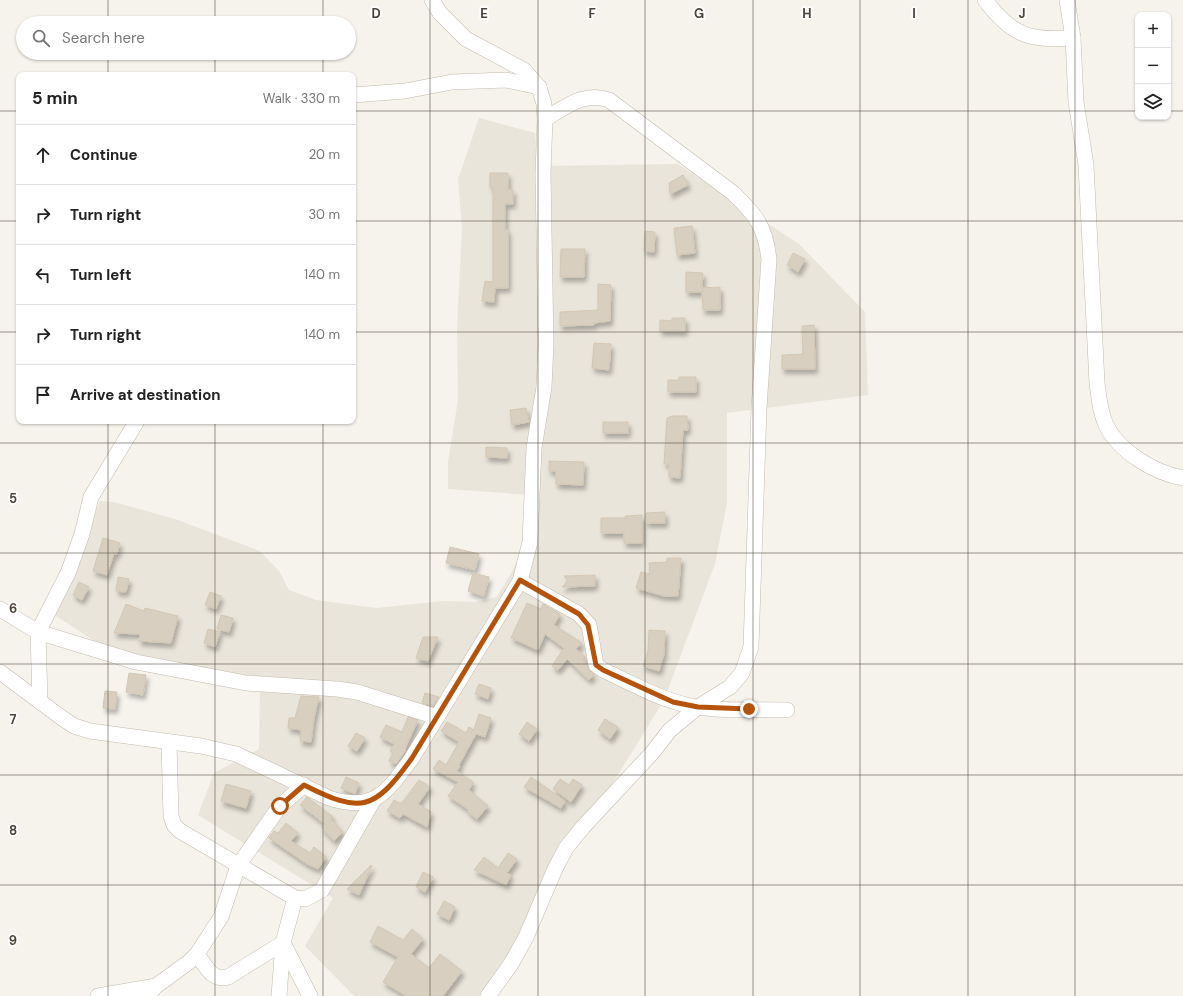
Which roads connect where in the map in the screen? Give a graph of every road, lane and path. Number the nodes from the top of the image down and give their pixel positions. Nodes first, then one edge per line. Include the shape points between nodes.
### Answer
1 (432, 0) edge
2 (985, 0) edge
3 (1067, 0) edge
4 (1073, 38) junction
5 (539, 87) junction
6 (356, 94) edge
7 (546, 119) junction
8 (135, 424) edge
9 (1183, 478) edge
10 (520, 580) junction
11 (0, 609) edge
12 (38, 632) junction
13 (0, 672) edge
14 (40, 702) junction
15 (698, 707) junction
16 (787, 710) dead end
17 (438, 717) junction
18 (169, 742) junction
19 (304, 785) junction
20 (374, 799) junction
21 (238, 866) junction
22 (295, 898) junction
23 (283, 943) junction
24 (197, 954) junction
25 (152, 991) edge
26 (98, 996) edge
27 (279, 996) edge
28 (310, 996) edge
29 (488, 996) edge

1 - 5 street via 440,13 466,39 524,70
2 - 4 street via 1007,23 1026,36 1046,40
3 - 4 street
4 - 9 street via 1076,102 1086,165 1100,407 1107,426 1124,448 1159,470
5 - 6 street via 523,82 498,80 452,82 404,91
5 - 7 street
7 - 10 street via 543,174 546,345 534,448 530,542
7 - 15 street via 586,97 598,96 609,100 734,192 760,224 767,239 769,258 759,408 751,647 742,674 730,687
8 - 12 street via 90,497 82,534 68,573
10 - 15 street via 579,614 588,625 596,665 603,670 673,702
10 - 17 street
11 - 12 street
12 - 14 street
12 - 17 street via 136,662 246,683 357,692
13 - 14 street
14 - 18 street via 74,726 90,731
15 - 16 street
15 - 29 street via 670,730 566,848 512,964
17 - 20 street via 395,782
18 - 19 street via 236,754
18 - 21 street via 171,816 174,825
19 - 20 street via 344,803 360,804
19 - 21 street via 280,806
20 - 22 street via 322,890 305,898
21 - 22 street
21 - 24 street via 221,917
22 - 23 street
23 - 24 street via 222,979 214,976
23 - 27 street
23 - 28 street
24 - 25 street
25 - 26 street

